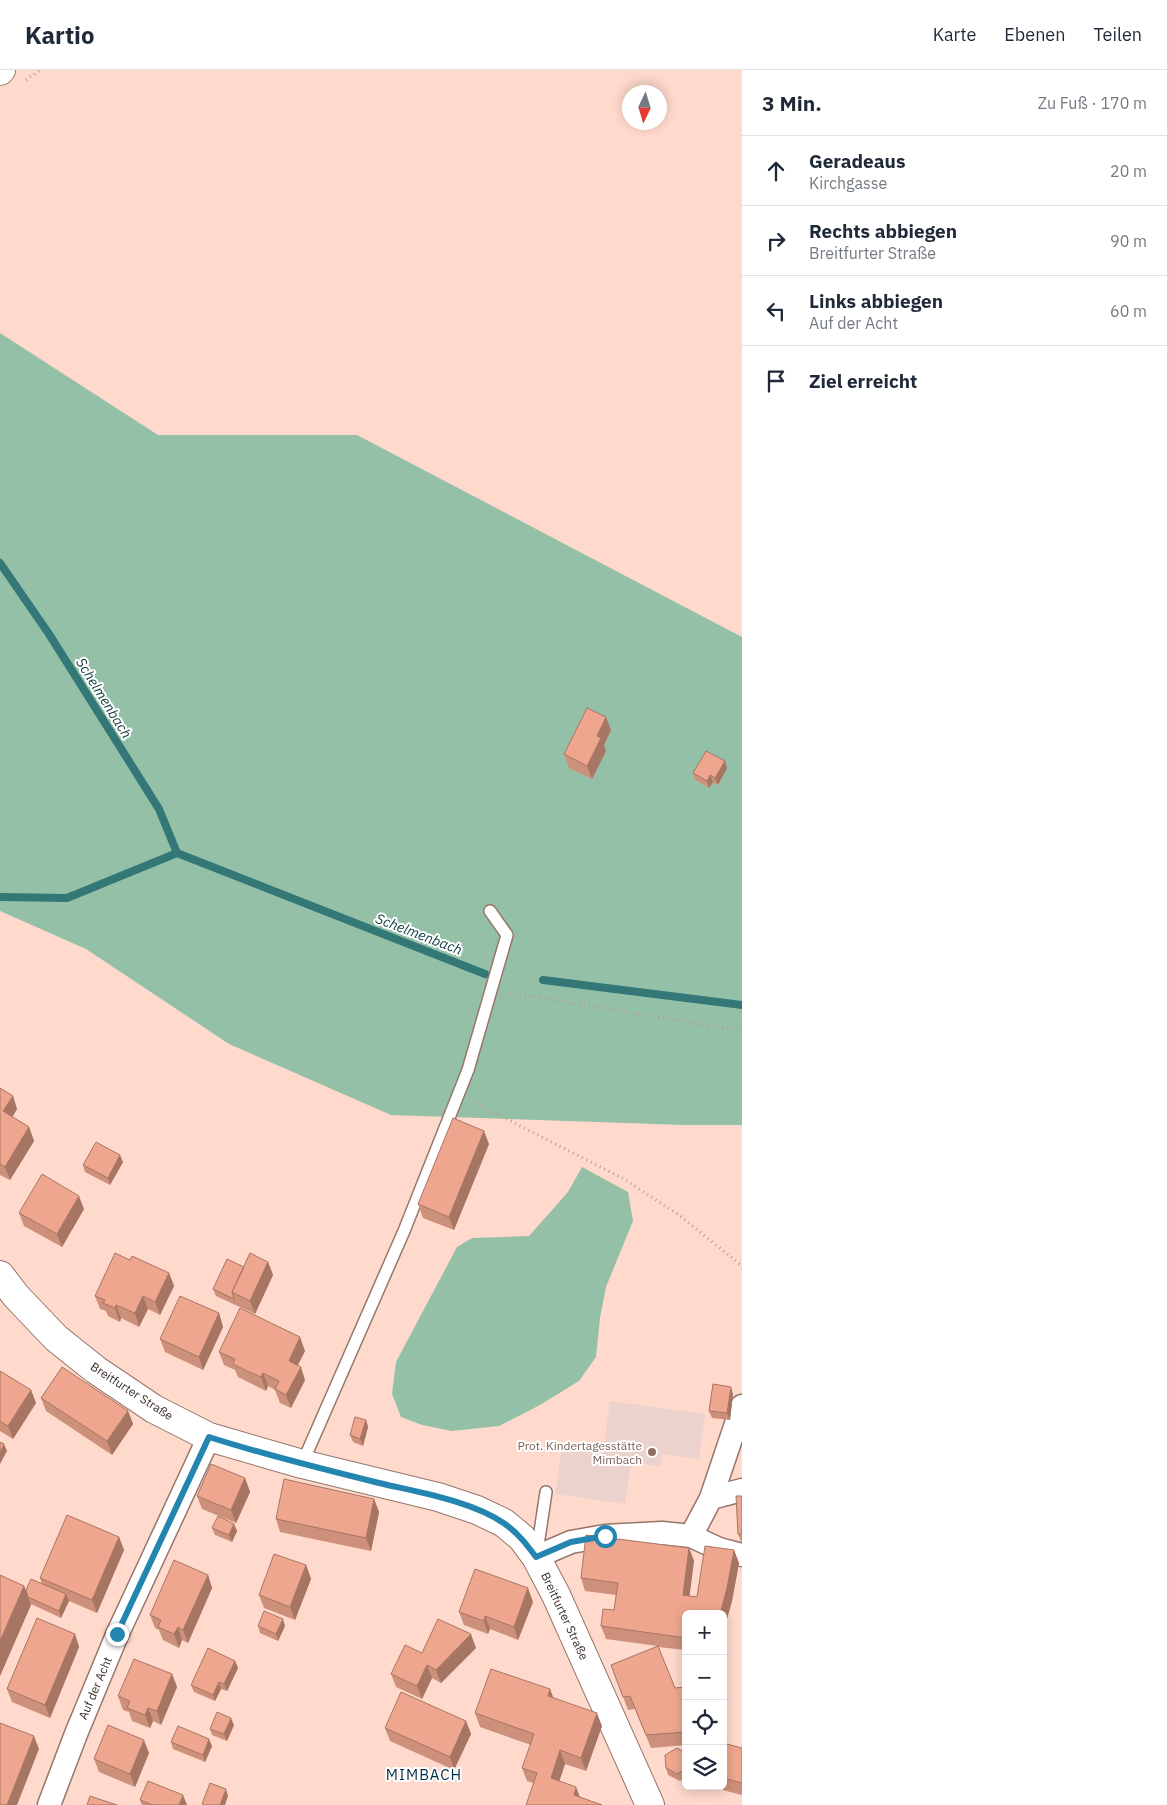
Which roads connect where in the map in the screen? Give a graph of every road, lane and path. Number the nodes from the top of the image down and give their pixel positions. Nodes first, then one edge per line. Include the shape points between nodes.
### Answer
1 (490, 911) dead end
2 (492, 990) junction
3 (742, 1031) edge
4 (459, 1095) junction
5 (742, 1266) edge
6 (0, 1275) edge
7 (742, 1406) edge
8 (209, 1437) junction
9 (302, 1464) junction
10 (742, 1490) edge
11 (546, 1492) dead end
12 (711, 1498) junction
13 (691, 1536) junction
14 (742, 1555) edge
15 (536, 1557) junction
16 (49, 1805) edge
17 (650, 1805) edge

1 - 2 lane via 507,935
2 - 3 path
2 - 4 lane
4 - 5 path via 624,1179 679,1215
4 - 9 lane via 404,1231
6 - 8 main road, Breitfurter Straße via 56,1338 96,1370 154,1408
7 - 12 street
8 - 9 main road, Breitfurter Straße
8 - 16 street, Auf der Acht via 117,1634
9 - 15 main road, Breitfurter Straße via 438,1497 477,1510 504,1523 522,1538
10 - 12 street
11 - 15 lane
12 - 13 street
13 - 14 street
13 - 15 street via 662,1533 605,1536 571,1542
15 - 17 main road, Breitfurter Straße via 568,1620

